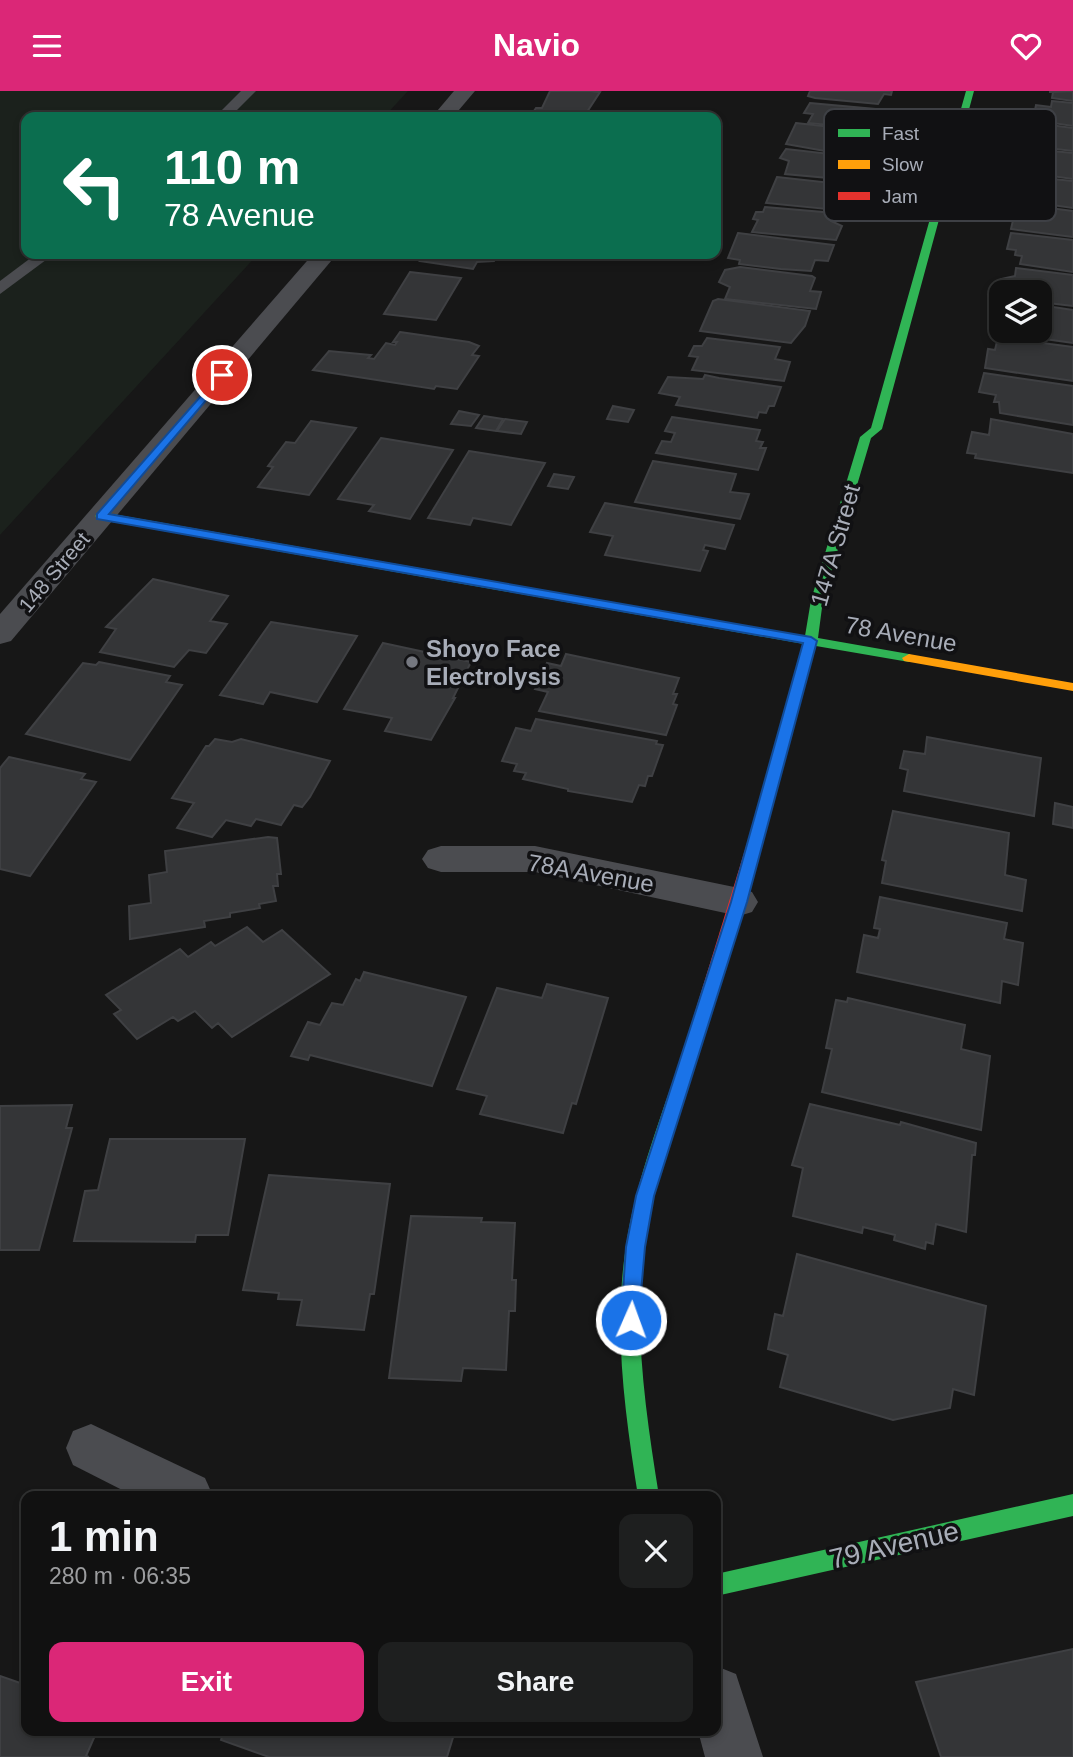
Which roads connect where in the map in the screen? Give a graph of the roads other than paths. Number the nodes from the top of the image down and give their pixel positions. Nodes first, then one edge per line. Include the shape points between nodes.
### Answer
1 (249, 91) edge
2 (465, 91) edge
3 (970, 91) edge
4 (965, 109) edge
5 (227, 112) edge
6 (446, 112) edge
7 (934, 221) edge
8 (40, 259) edge
9 (322, 259) edge
10 (0, 289) edge
11 (101, 516) junction
12 (0, 634) edge
13 (811, 641) junction
14 (1073, 687) edge
15 (441, 859) dead end
16 (739, 902) junction
17 (91, 1448) dead end
18 (177, 1491) edge
19 (647, 1491) edge
20 (1073, 1504) edge
21 (721, 1584) edge
22 (721, 1712) edge
23 (734, 1757) edge

1 - 5 lane
2 - 6 street
3 - 4 street, 147A Street
7 - 13 street, 147A Street via 876,429 866,437 817,600
8 - 10 lane
9 - 11 street, 148 Street
11 - 12 street, 148 Street
11 - 13 street, 78 Avenue
13 - 14 street, 78 Avenue
13 - 16 street, 147A Street
15 - 16 street, 78A Avenue via 535,859
16 - 19 street, 147A Street via 645,1196 635,1247 633,1390
17 - 18 street
20 - 21 street, 79 Avenue
22 - 23 street

